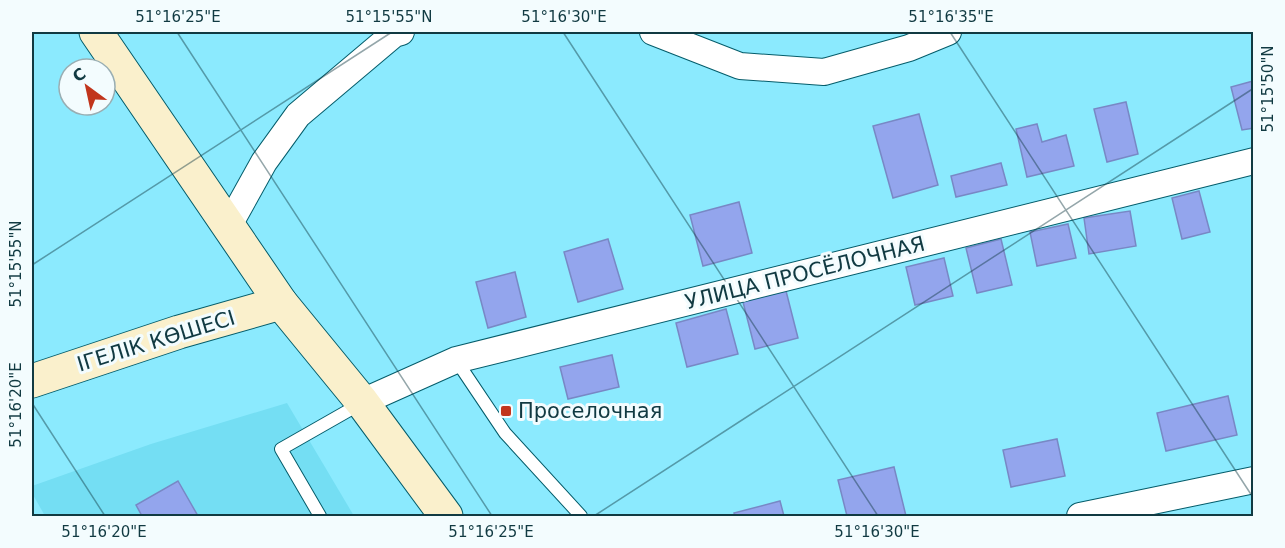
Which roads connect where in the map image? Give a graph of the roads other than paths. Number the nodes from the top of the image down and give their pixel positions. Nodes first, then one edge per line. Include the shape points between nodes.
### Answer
1 (96, 32) edge
2 (401, 32) edge
3 (653, 32) edge
4 (948, 32) edge
5 (1254, 161) edge
6 (229, 225) junction
7 (281, 303) junction
8 (456, 360) junction
9 (32, 381) edge
10 (362, 402) junction
11 (1254, 480) edge
12 (320, 516) edge
13 (446, 516) edge
14 (581, 516) edge
15 (1080, 516) edge

1 - 6 main road
2 - 6 street via 394,33 298,114 264,162
3 - 4 street via 740,66 824,72 909,48
5 - 8 street, УЛИЦА ПРОСЁЛОЧНАЯ
6 - 7 main road
7 - 9 main road, ІГЕЛІК КӨШЕСІ
7 - 10 main road
8 - 10 street, УЛИЦА ПРОСЁЛОЧНАЯ
8 - 14 lane via 505,433
10 - 12 lane via 281,449
10 - 13 main road
11 - 15 street

